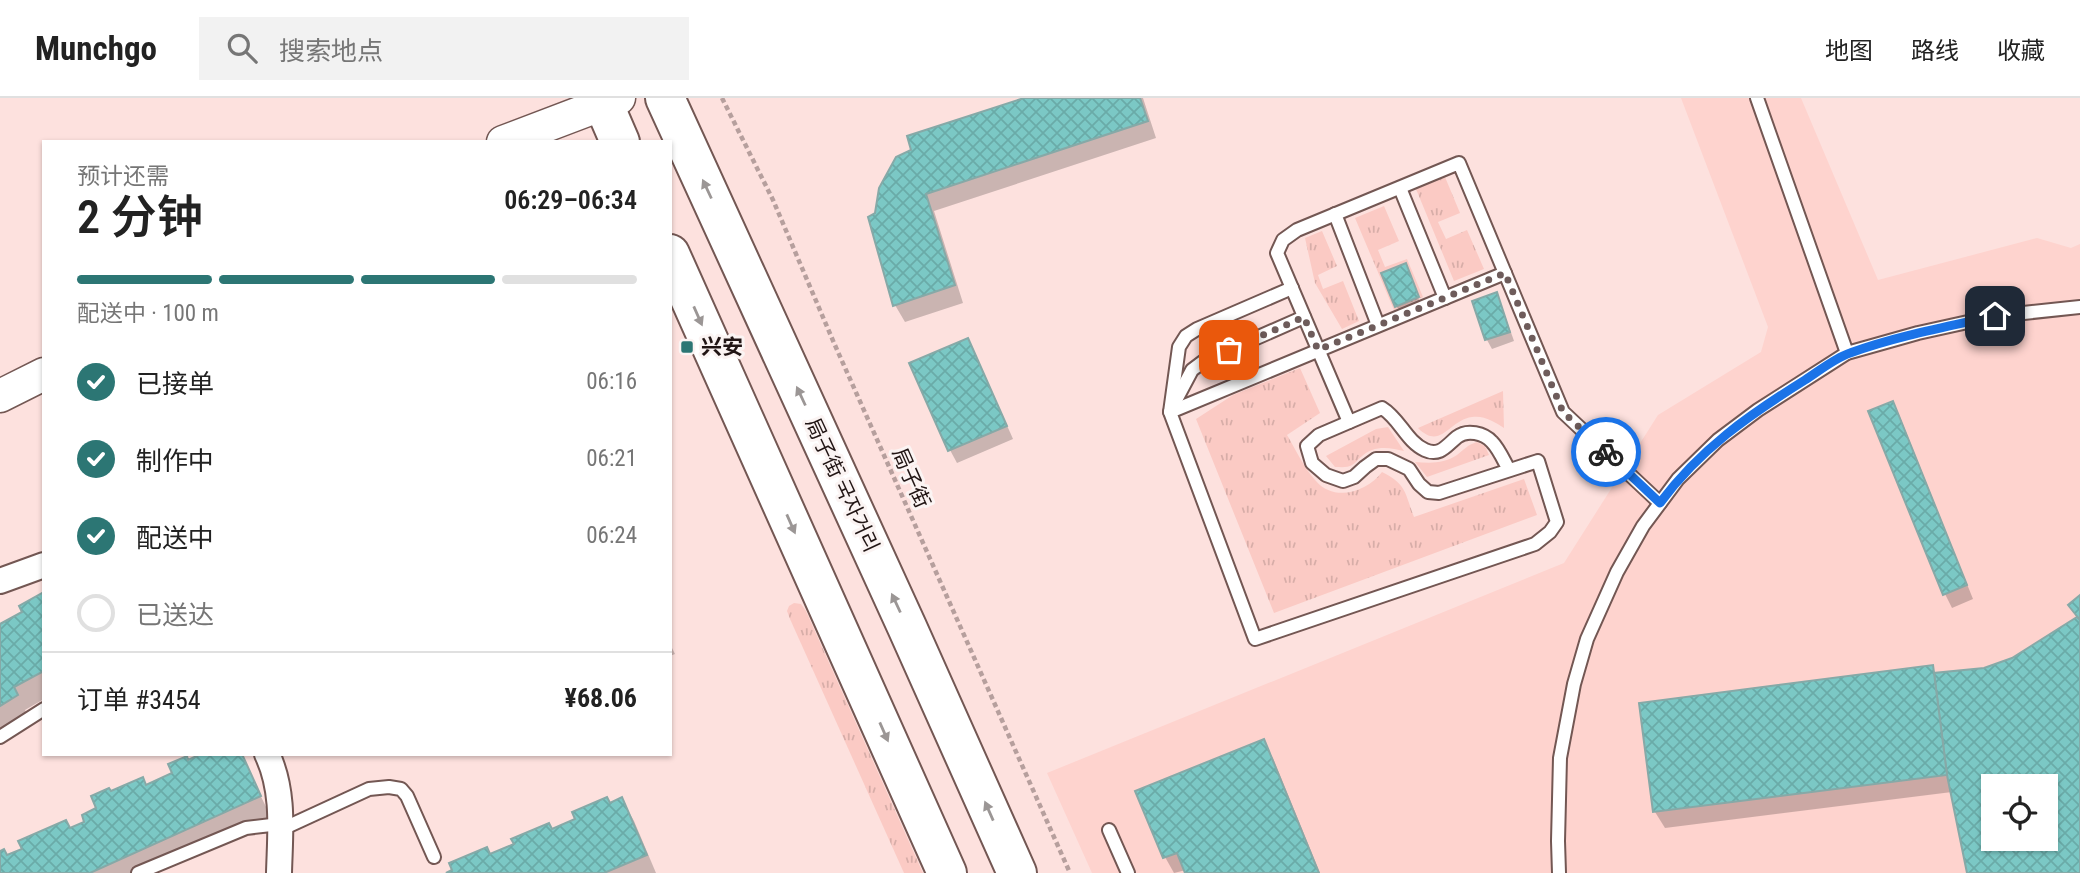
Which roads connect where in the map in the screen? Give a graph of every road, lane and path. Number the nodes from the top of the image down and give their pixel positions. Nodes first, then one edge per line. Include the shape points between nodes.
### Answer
1 (665, 98) edge
2 (722, 98) edge
3 (1757, 98) edge
4 (608, 100) edge
5 (508, 140) edge
6 (619, 140) edge
7 (1400, 188) junction
8 (1335, 214) junction
9 (672, 258) edge
10 (1505, 273) junction
11 (1292, 288) junction
12 (1445, 298) junction
13 (2080, 307) edge
14 (1304, 317) junction
15 (1378, 325) junction
16 (1318, 350) junction
17 (1847, 354) junction
18 (42, 375) edge
19 (0, 396) edge
20 (1170, 412) junction
21 (1349, 422) junction
22 (1509, 470) junction
23 (1660, 503) junction
24 (42, 566) edge
25 (0, 581) edge
26 (42, 710) edge
27 (0, 737) edge
28 (268, 756) edge
29 (280, 827) junction
30 (1109, 830) dead end
31 (434, 857) dead end
32 (138, 873) edge
33 (279, 873) edge
34 (947, 873) edge
35 (1017, 873) edge
36 (1070, 873) edge
37 (1128, 873) edge
38 (1559, 873) edge

35 -> 1 main road, 局子街 국자거리
2 - 36 path, 局子街 via 773,200
3 - 17 lane
4 - 5 street
4 - 6 main road
7 - 8 lane
7 - 10 lane via 1459,163
7 - 12 lane
8 - 11 lane via 1283,240 1277,253
8 - 15 lane
9 -> 34 main road
10 - 12 lane
10 - 23 lane via 1563,412
11 - 14 lane
11 - 20 lane via 1186,336 1179,347
12 - 15 lane
13 - 17 lane via 1995,316 1918,332
14 - 16 lane
14 - 20 lane via 1204,361 1192,370
15 - 16 lane
16 - 20 lane
16 - 21 lane
17 - 23 lane via 1718,440
18 - 19 street
20 - 22 lane via 1255,639 1535,544 1557,522 1538,461
21 - 22 lane via 1382,408 1411,440 1437,452 1459,435 1484,435
21 - 22 lane via 1319,435 1307,446 1312,463 1343,481 1376,459 1409,469 1428,492 1439,493
23 - 38 lane via 1617,572 1587,639 1574,684 1560,758
24 - 25 street
26 - 27 lane
28 - 29 street via 279,795
29 - 31 lane via 369,789 401,789
29 - 32 lane via 246,828
29 - 33 street
30 - 37 lane

